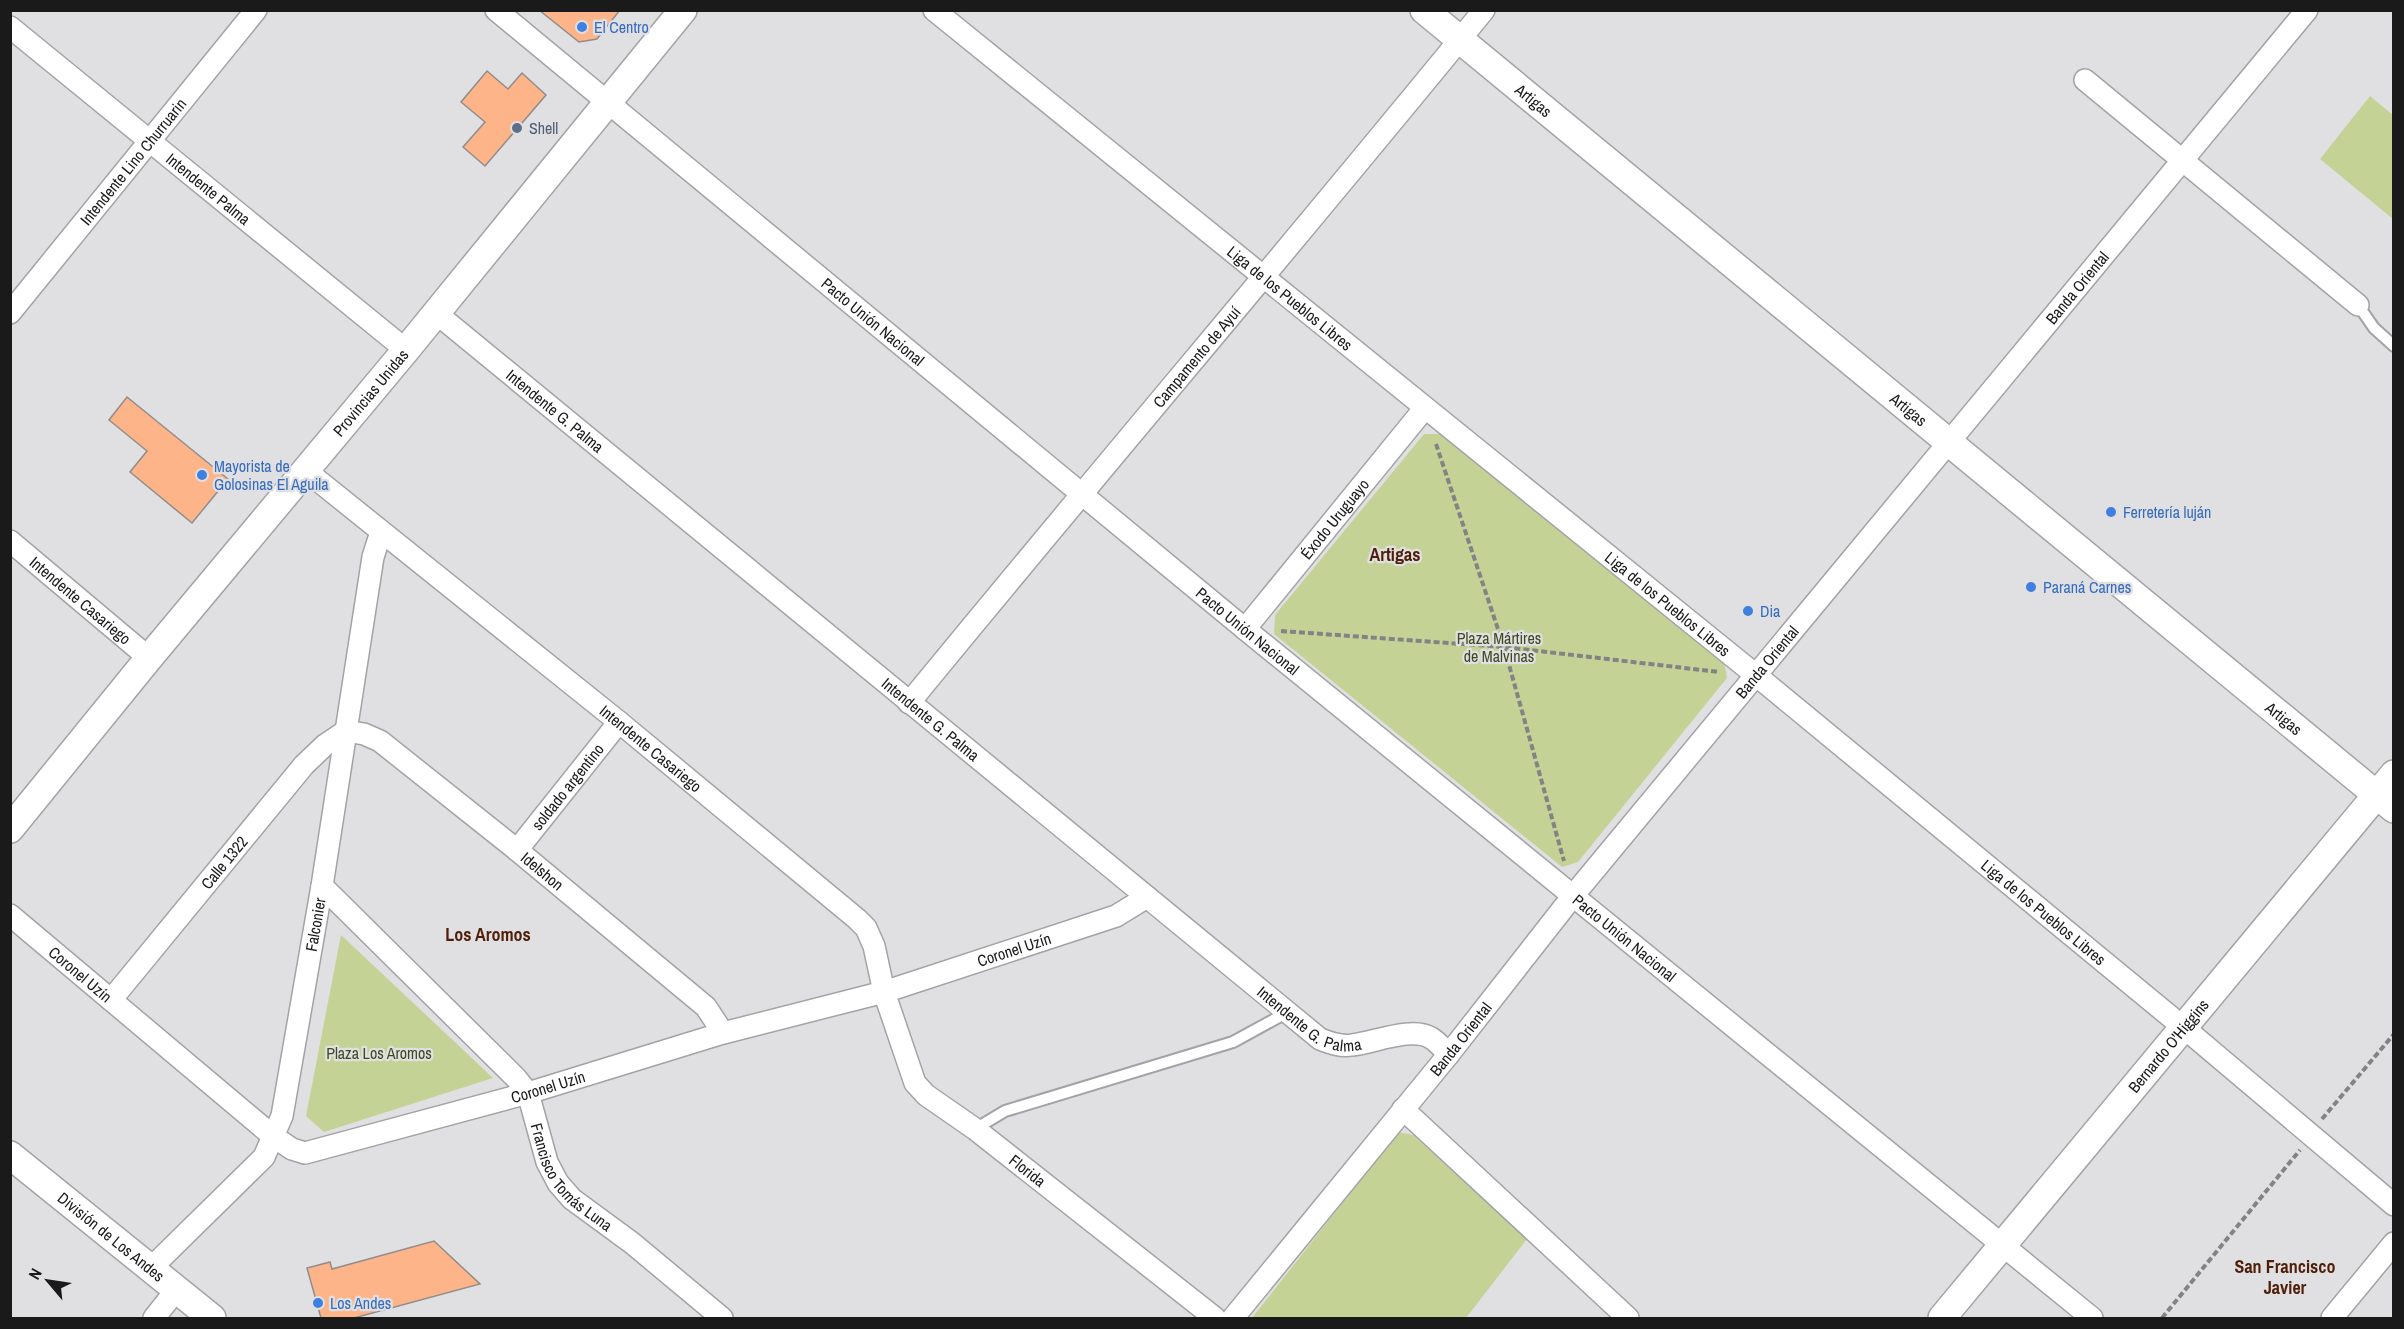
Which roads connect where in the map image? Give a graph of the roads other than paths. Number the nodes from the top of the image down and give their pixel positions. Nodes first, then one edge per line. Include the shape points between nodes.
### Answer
1 (256, 10) edge
2 (496, 10) edge
3 (683, 10) edge
4 (934, 10) edge
5 (1424, 10) edge
6 (1484, 10) edge
7 (2307, 10) edge
8 (10, 27) edge
9 (1460, 40) junction
10 (2085, 80) dead end
11 (608, 103) junction
12 (150, 141) junction
13 (2183, 160) junction
14 (1264, 278) junction
15 (2358, 306) joint
16 (10, 313) edge
17 (436, 313) junction
18 (2394, 345) edge
19 (406, 350) junction
20 (1424, 409) junction
21 (1950, 444) junction
22 (306, 470) junction
23 (1080, 494) junction
24 (381, 532) junction
25 (10, 541) edge
26 (1245, 629) junction
27 (149, 658) junction
28 (1756, 676) junction
29 (909, 703) junction
30 (619, 722) junction
31 (346, 731) junction
32 (2394, 774) edge
33 (2385, 802) edge
34 (10, 829) edge
35 (517, 850) junction
36 (321, 886) junction
37 (1148, 897) junction
38 (1572, 897) junction
39 (10, 915) edge
40 (884, 992) junction
41 (111, 1000) junction
42 (1286, 1013) junction
43 (2183, 1027) junction
44 (723, 1033) junction
45 (1449, 1054) junction
46 (528, 1092) junction
47 (1403, 1109) junction
48 (975, 1128) junction
49 (274, 1137) junction
50 (10, 1155) edge
51 (2394, 1205) edge
52 (2394, 1243) edge
53 (2003, 1245) junction
54 (150, 1269) junction
55 (177, 1289) junction
56 (154, 1318) edge
57 (212, 1318) edge
58 (722, 1318) edge
59 (1215, 1318) edge
60 (1233, 1318) edge
61 (1628, 1318) edge
62 (1942, 1318) edge
63 (2092, 1318) edge
64 (2332, 1318) edge

1 - 12 street, Intendente Lino Churruarin
2 - 11 street, Pacto Unión Nacional
3 - 11 street, Provincias Unidas
4 - 14 street, Liga de los Pueblos Libres
5 - 9 street, Artigas
6 - 9 street, Campamento de Ayuí
7 - 13 street, Banda Oriental
8 - 12 street, Intendente Palma
9 - 14 street, Campamento de Ayuí
9 - 21 street, Artigas
10 - 13 street
11 - 17 street, Provincias Unidas
11 - 23 street, Pacto Unión Nacional
12 - 16 street, Intendente Lino Churruarin
12 - 19 street, Intendente Palma
13 - 15 street
13 - 21 street, Banda Oriental
14 - 20 street, Liga de los Pueblos Libres
14 - 23 street, Campamento de Ayuí
15 - 18 lane via 2374,328
17 - 19 street, Provincias Unidas
17 - 29 street, Intendente G. Palma
19 - 22 street, Provincias Unidas
20 - 26 street, Éxodo Uruguayo
20 - 28 street, Liga de los Pueblos Libres
21 - 28 street, Banda Oriental
21 - 33 street, Artigas
22 - 24 street
22 - 27 street, Provincias Unidas
23 - 26 street, Pacto Unión Nacional
23 - 29 street, Campamento de Ayuí
24 - 30 street, Intendente Casariego
24 - 31 street, Falconier via 373,557
25 - 27 street, Intendente Casariego
26 - 38 street, Pacto Unión Nacional
27 - 34 street, Provincias Unidas
28 - 38 street, Banda Oriental
28 - 43 street, Liga de los Pueblos Libres
29 - 37 street, Intendente G. Palma
30 - 35 street, soldado argentino
30 - 40 street, Intendente Casariego via 866,928
31 - 35 street, Idelshon via 380,741
31 - 36 street, Falconier
31 - 41 street, Calle 1322 via 304,765
32 - 33 street, Bernardo O'Higgins
33 - 43 street, Bernardo O'Higgins
35 - 44 street, Idelshon via 706,1007
36 - 46 street, Francisco Tomás Luna
36 - 49 street, Falconier via 282,1116
37 - 40 street, Coronel Uzín via 1116,916
37 - 42 street, Intendente G. Palma
38 - 45 street, Banda Oriental
38 - 53 street, Pacto Unión Nacional
39 - 41 street, Coronel Uzín
40 - 44 street, Coronel Uzín
40 - 48 street, Florida via 915,1083
41 - 49 street, Coronel Uzín
42 - 45 street, Intendente G. Palma via 1333,1044 1350,1046 1419,1034 1431,1038
42 - 48 lane via 1233,1042 1005,1111
43 - 51 street, Liga de los Pueblos Libres
43 - 53 street, Bernardo O'Higgins
44 - 46 street, Coronel Uzín
45 - 47 street, Banda Oriental
46 - 49 street, Coronel Uzín via 313,1152 292,1149
46 - 58 street, Francisco Tomás Luna via 547,1162 558,1183 572,1199
47 - 60 street, Banda Oriental
47 - 61 street
48 - 59 street, Florida
49 - 54 street, Falconier via 264,1157
50 - 54 street, División de Los Andes
52 - 64 street
53 - 62 street, Bernardo O'Higgins
53 - 63 street, Pacto Unión Nacional
54 - 55 street, División de Los Andes
55 - 56 street
55 - 57 street, División de Los Andes

